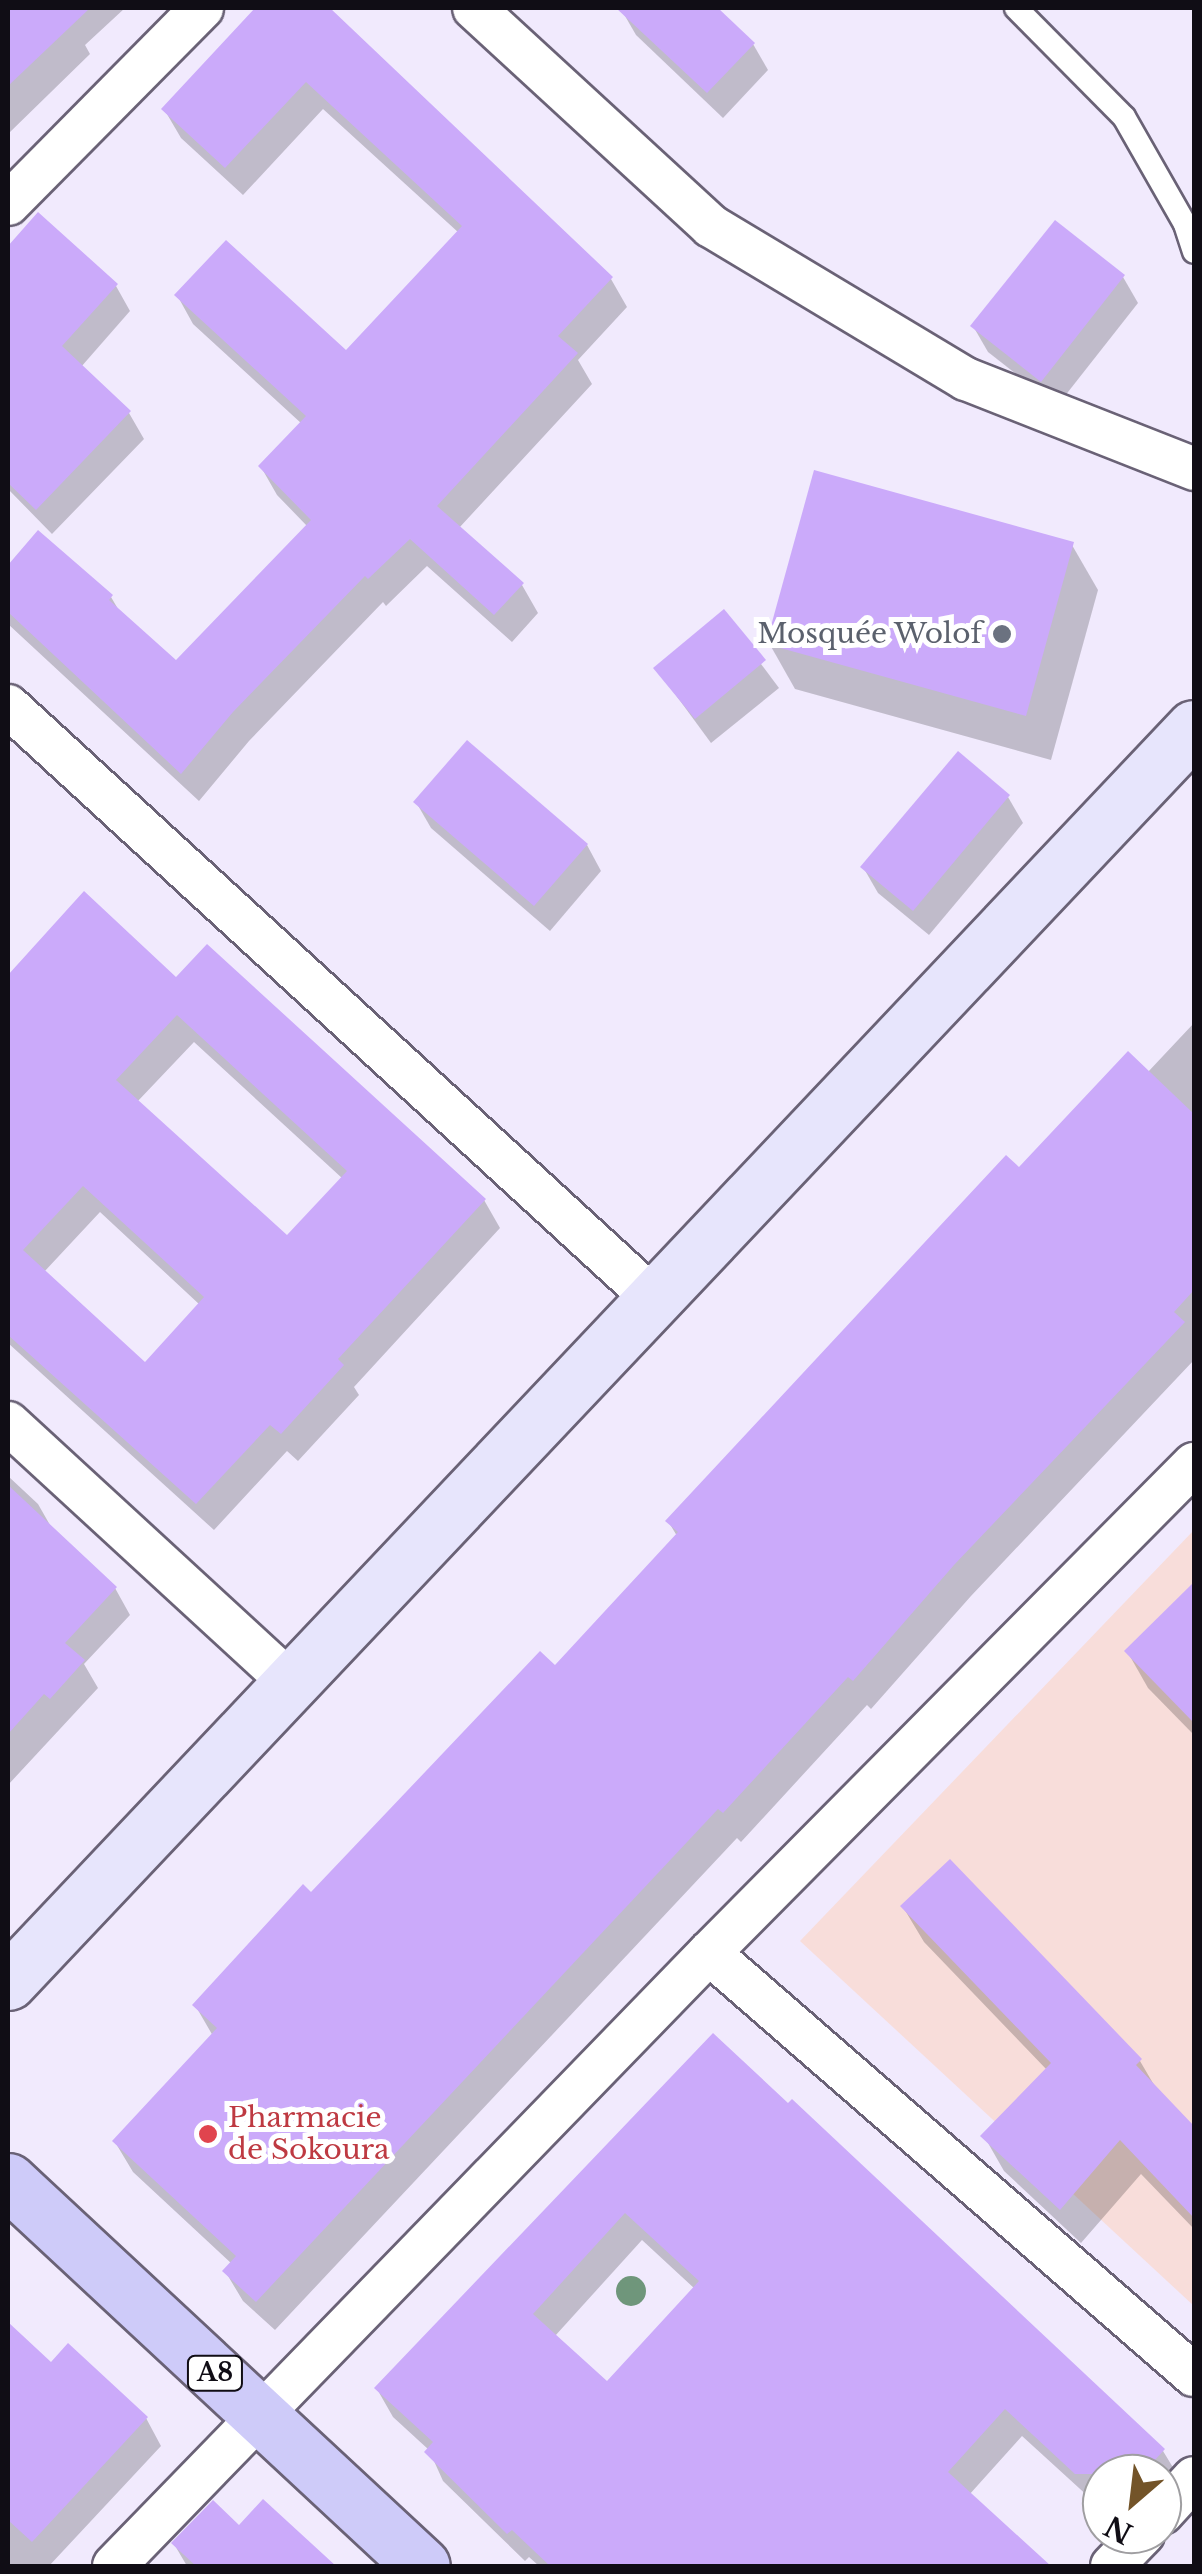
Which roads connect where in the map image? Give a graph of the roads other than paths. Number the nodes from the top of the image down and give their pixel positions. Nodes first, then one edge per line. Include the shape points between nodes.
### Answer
1 (202, 8) edge
2 (474, 8) edge
3 (1016, 8) edge
4 (8, 204) edge
5 (1194, 252) edge
6 (1194, 469) edge
7 (8, 706) edge
8 (1194, 728) edge
9 (654, 1299) junction
10 (8, 1424) edge
11 (1194, 1464) edge
12 (291, 1682) junction
13 (709, 1952) junction
14 (8, 1982) edge
15 (8, 2181) edge
16 (1194, 2375) edge
17 (260, 2414) junction
18 (114, 2566) edge
19 (422, 2566) edge

1 - 4 street
2 - 6 street via 712,226 966,380
3 - 5 lane via 1124,117
7 - 9 street
8 - 9 street
9 - 12 street
10 - 12 street
11 - 13 street
12 - 14 street
13 - 16 street
13 - 17 street
15 - 17 main road, A8
17 - 18 street
17 - 19 main road, A8

